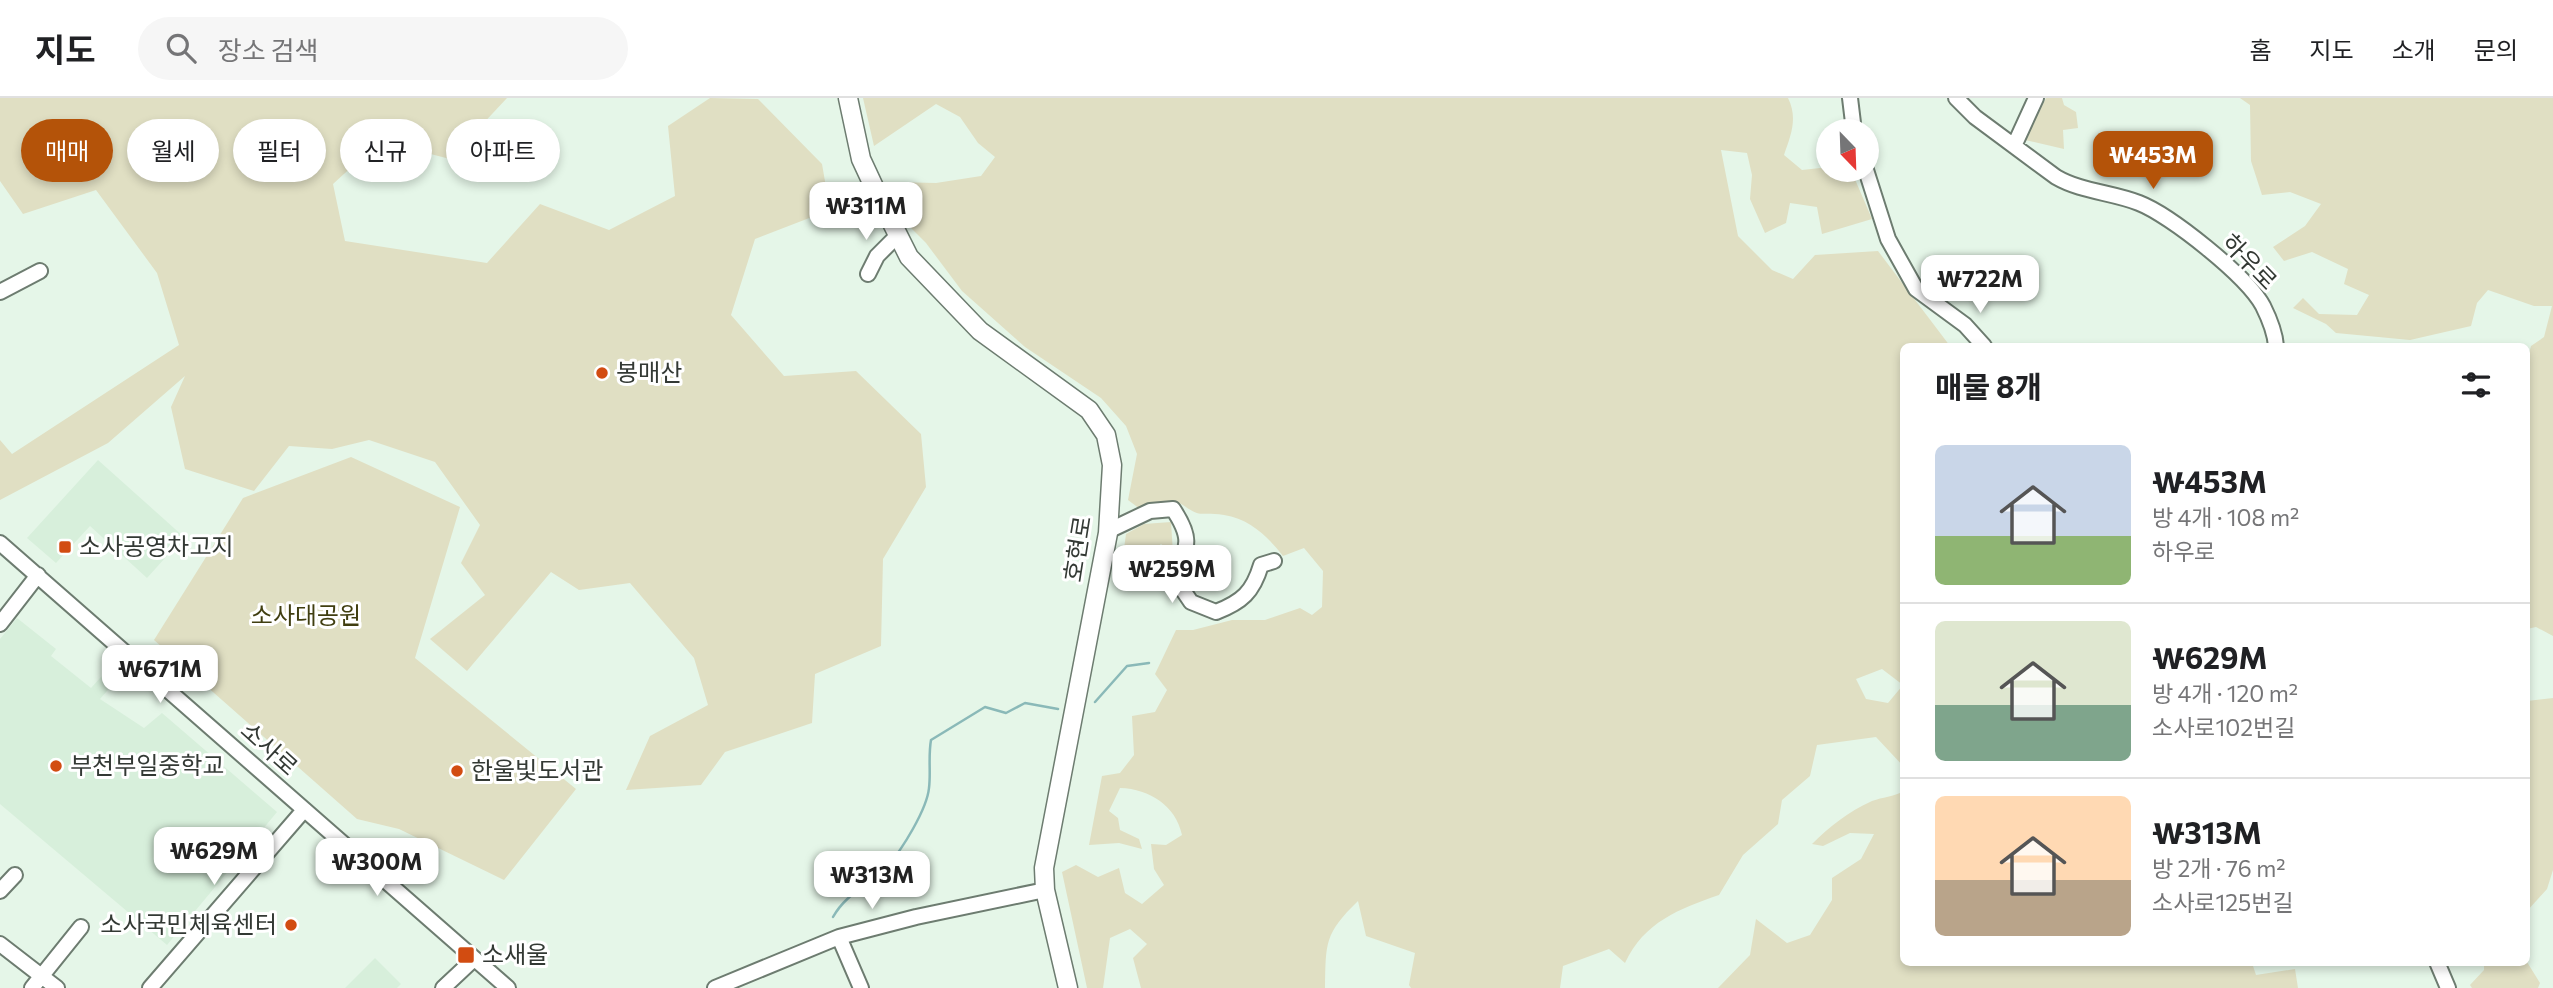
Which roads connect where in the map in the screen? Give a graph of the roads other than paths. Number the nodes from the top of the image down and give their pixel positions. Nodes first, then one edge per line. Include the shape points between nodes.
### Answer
1 (848, 98) edge
2 (1850, 98) edge
3 (1956, 98) edge
4 (2036, 98) edge
5 (1853, 119) edge
6 (2014, 146) junction
7 (1871, 182) edge
8 (874, 187) dead end
9 (884, 206) dead end
10 (898, 235) junction
11 (40, 271) dead end
12 (868, 274) dead end
13 (0, 292) edge
14 (1981, 343) edge
15 (2275, 343) edge
16 (1108, 531) junction
17 (0, 543) edge
18 (1274, 561) dead end
19 (38, 575) junction
20 (0, 624) edge
21 (304, 810) junction
22 (15, 874) dead end
23 (1045, 890) junction
24 (0, 891) edge
25 (81, 927) dead end
26 (839, 937) junction
27 (0, 944) edge
28 (474, 959) junction
29 (2439, 966) edge
30 (37, 982) edge
31 (57, 988) edge
32 (150, 988) edge
33 (443, 988) edge
34 (508, 988) edge
35 (715, 988) edge
36 (861, 988) edge
37 (1068, 988) edge
38 (2448, 988) edge

1 - 8 main road via 861,159
2 - 5 street
3 - 6 street, 하우로
4 - 6 street
6 - 15 street, 하우로 via 2070,185 2141,204 2191,236 2262,304
7 - 14 street via 1888,239 1916,289
9 - 10 main road, 호현로
10 - 12 street via 877,256
10 - 16 main road, 호현로 via 909,257 980,331 1088,410 1106,435 1112,465
11 - 13 street
16 - 18 street via 1150,511 1173,509 1187,530 1187,548 1174,577 1191,602 1216,612 1240,603 1261,565
16 - 23 main road, 호현로 via 1048,842
17 - 19 street, 소사로
19 - 20 street
19 - 21 street, 소사로
21 - 28 street, 소사로
21 - 32 street
22 - 24 street
23 - 26 street
23 - 37 main road, 호현로
25 - 30 street
26 - 35 street
26 - 36 street
27 - 30 street
28 - 33 street
28 - 34 street, 소사로
29 - 38 street
30 - 31 street

